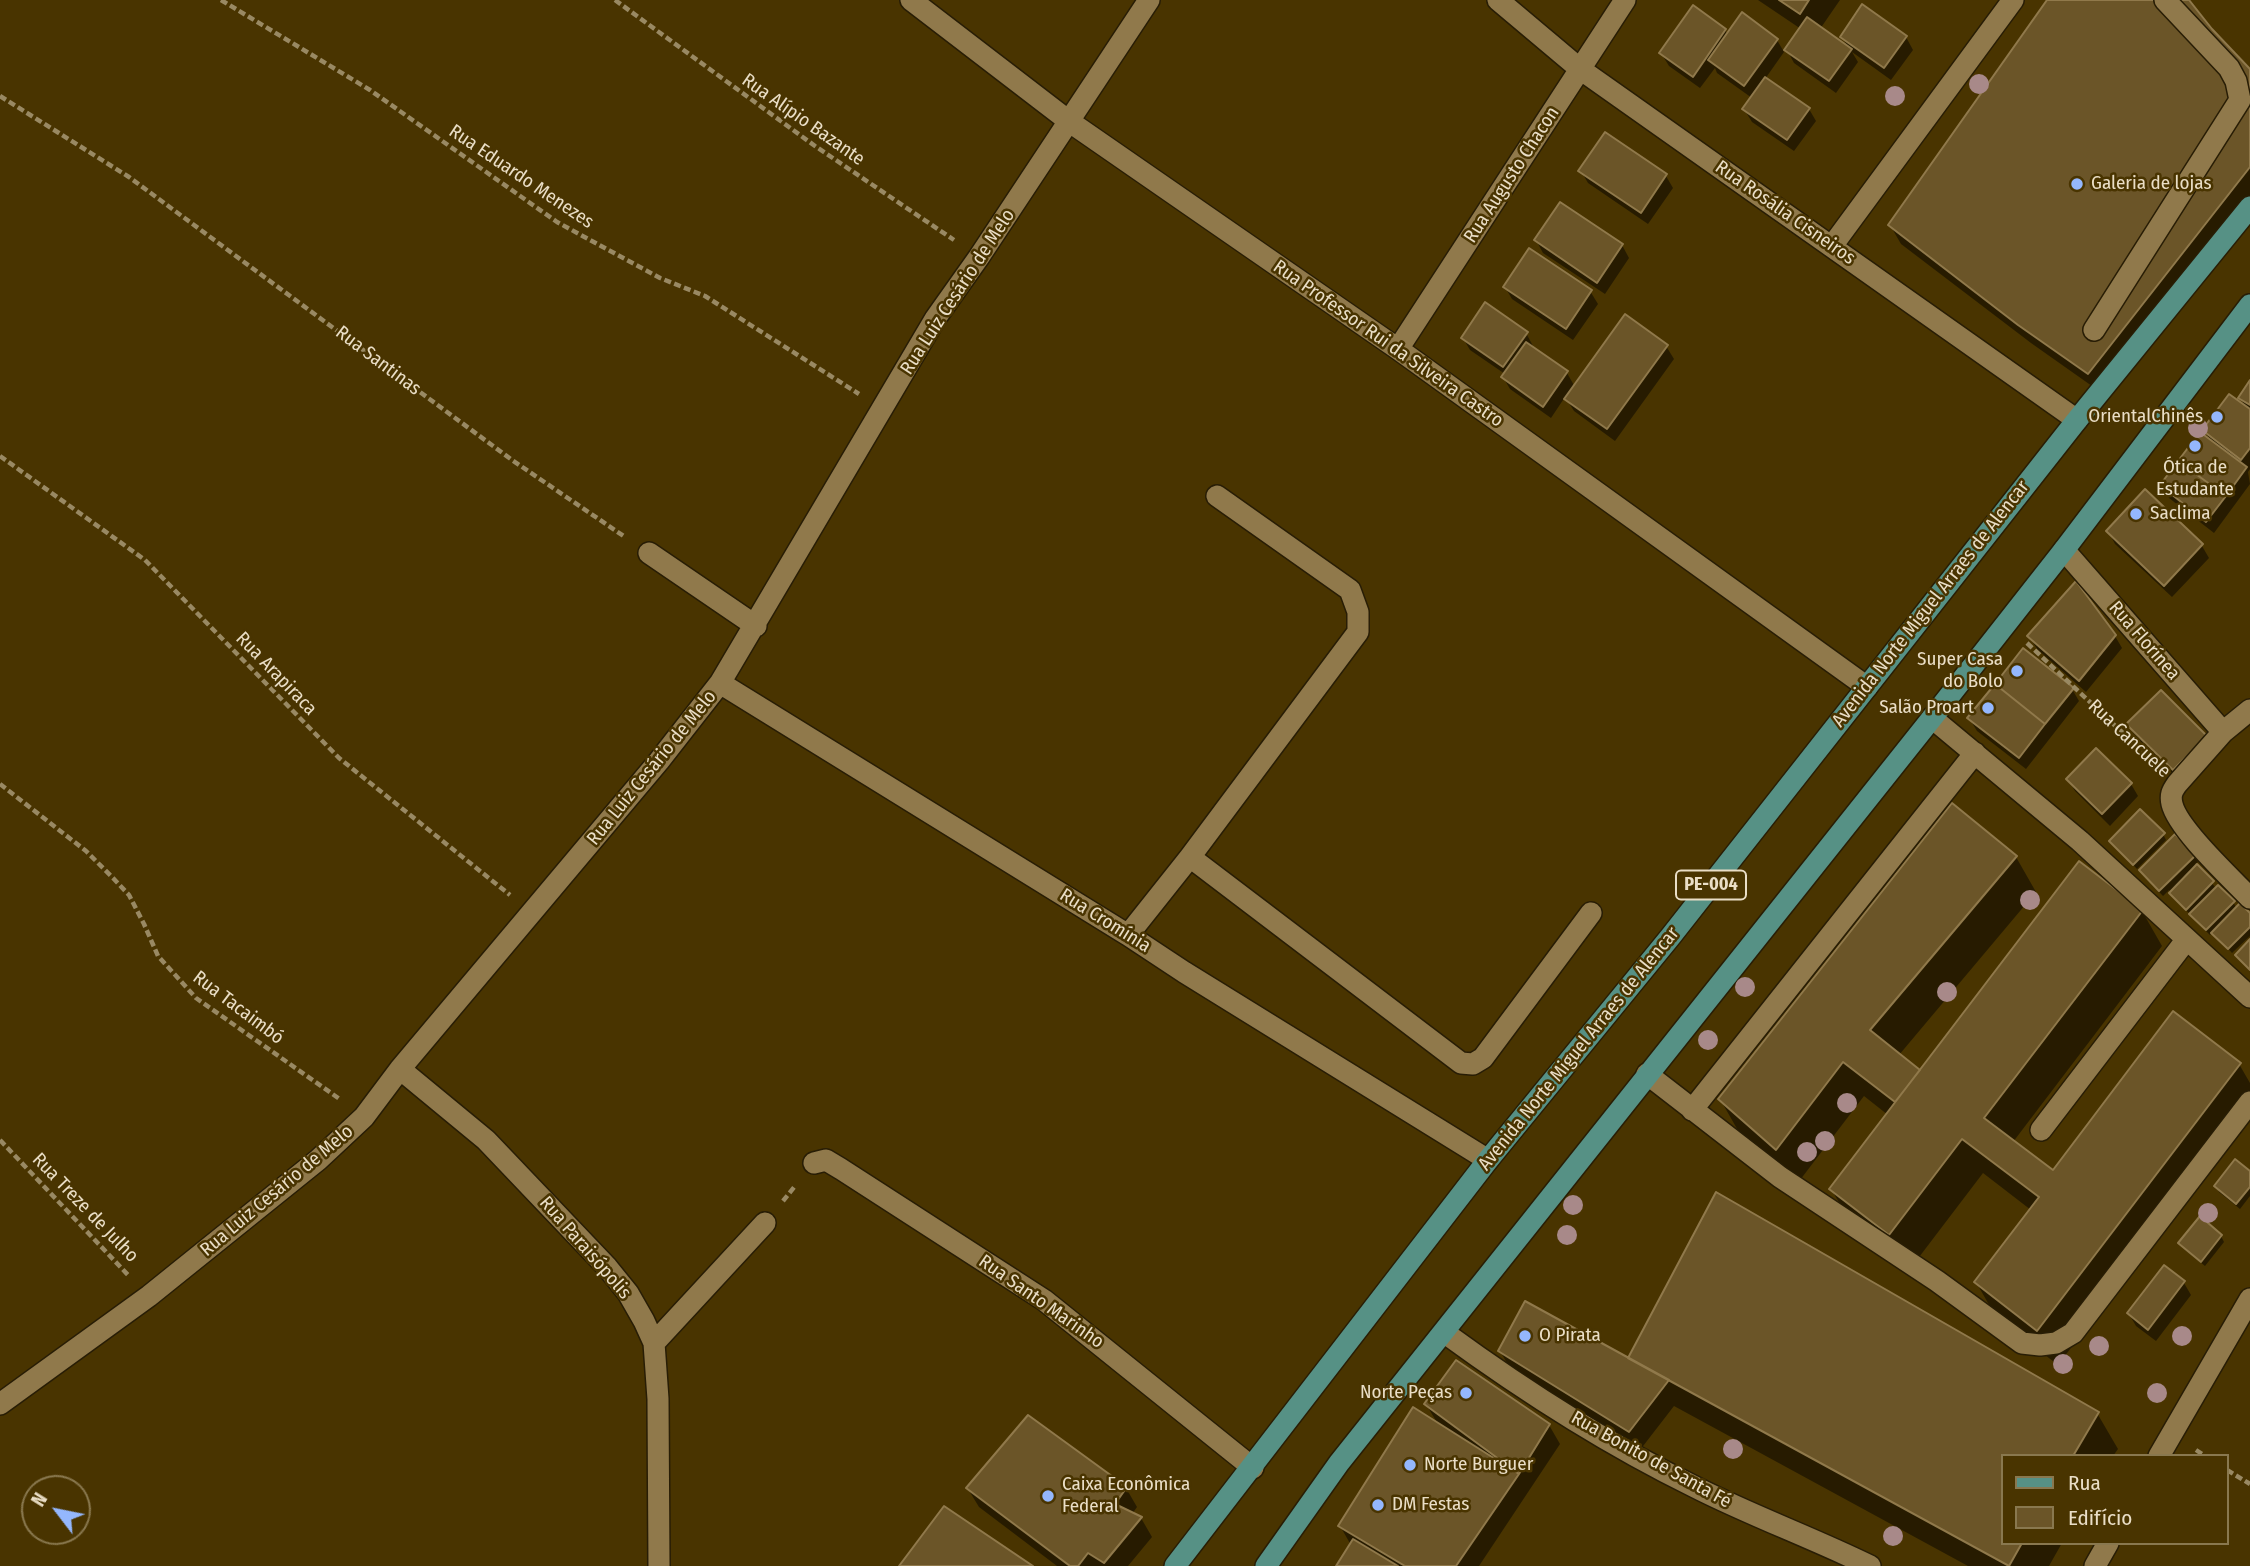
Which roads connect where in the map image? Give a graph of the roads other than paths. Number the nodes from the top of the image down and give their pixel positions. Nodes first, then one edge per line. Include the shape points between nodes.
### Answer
1 (911, 0) edge
2 (1149, 0) edge
3 (1498, 0) edge
4 (1625, 0) edge
5 (2013, 0) edge
6 (2177, 4) edge
7 (1580, 69) junction
8 (1070, 122) junction
9 (2250, 207) edge
10 (1832, 246) junction
11 (2250, 305) edge
12 (2094, 330) dead end
13 (1398, 349) junction
14 (2077, 420) junction
15 (1217, 496) dead end
16 (2064, 550) junction
17 (649, 553) road end
18 (756, 626) junction
19 (720, 683) junction
20 (1867, 687) junction
21 (2250, 710) edge
22 (1932, 719) junction
23 (2223, 732) junction
24 (1975, 753) junction
25 (1190, 858) junction
26 (2250, 898) edge
27 (1591, 913) dead end
28 (1128, 935) junction
29 (2187, 939) junction
30 (2250, 997) edge
31 (400, 1069) junction
32 (1647, 1074) junction
33 (2250, 1102) edge
34 (1692, 1110) junction
35 (2041, 1130) dead end
36 (1488, 1160) junction
37 (814, 1163) road end
38 (765, 1223) road end
39 (2250, 1299) edge
40 (1445, 1333) junction
41 (654, 1343) junction
42 (0, 1404) edge
43 (2160, 1454) edge
44 (1253, 1468) junction
45 (2107, 1545) edge
46 (659, 1566) edge
47 (1175, 1566) edge
48 (1266, 1566) edge
49 (1870, 1566) edge
50 (2095, 1566) edge

1 - 8 street, Rua Professor Rui da Silveira Castro
2 - 8 street, Rua Luiz Cesário de Melo
3 - 7 street, Rua Rosália Cisneiros
4 - 7 street, Rua Augusto Chacon
5 - 10 street
6 - 12 street via 2229,68 2239,100
7 - 10 street, Rua Rosália Cisneiros
7 - 13 street, Rua Augusto Chacon
8 - 13 street, Rua Professor Rui da Silveira Castro
8 - 18 street, Rua Luiz Cesário de Melo via 936,319
9 - 14 main road, Avenida Norte Miguel Arraes de Alencar / PE-004
10 - 14 street, Rua Rosália Cisneiros
11 - 16 main road
13 - 20 street, Rua Professor Rui da Silveira Castro
14 - 20 main road, Avenida Norte Miguel Arraes de Alencar / PE-004
15 - 25 street via 1350,590 1358,612 1358,632
16 - 22 main road
16 - 23 street, Rua Florínea
17 - 18 street
18 - 19 street, Rua Luiz Cesário de Melo
19 - 28 street, Rua Cromínia
19 - 31 street, Rua Luiz Cesário de Melo
20 - 36 main road, Avenida Norte Miguel Arraes de Alencar / PE-004
21 - 23 street
22 - 24 street
22 - 32 main road
23 - 26 street, Rua Cancuele via 2171,792 2171,802 2179,819
24 - 29 street
24 - 34 street
25 - 27 street via 1461,1063 1473,1064 1483,1058
25 - 28 street
28 - 36 street, Rua Cromínia
29 - 30 street
29 - 35 street
31 - 41 street, Rua Paraisópolis via 486,1140 607,1267 628,1293
31 - 42 street, Rua Luiz Cesário de Melo via 364,1117 318,1160 149,1296
32 - 34 street
32 - 40 main road
33 - 34 street via 2073,1333 2056,1343 2040,1345 2022,1343 1780,1177
36 - 44 main road, Avenida Norte Miguel Arraes de Alencar / PE-004
37 - 44 street, Rua Santo Marinho via 826,1160 841,1168 1044,1300
38 - 41 street
39 - 43 street
40 - 48 main road via 1339,1463
40 - 49 street, Rua Bonito de Santa Fé via 1613,1443 1693,1487
41 - 46 street, Rua Paraisópolis via 659,1399
44 - 47 main road, Avenida Norte Miguel Arraes de Alencar / PE-004
45 - 50 street

